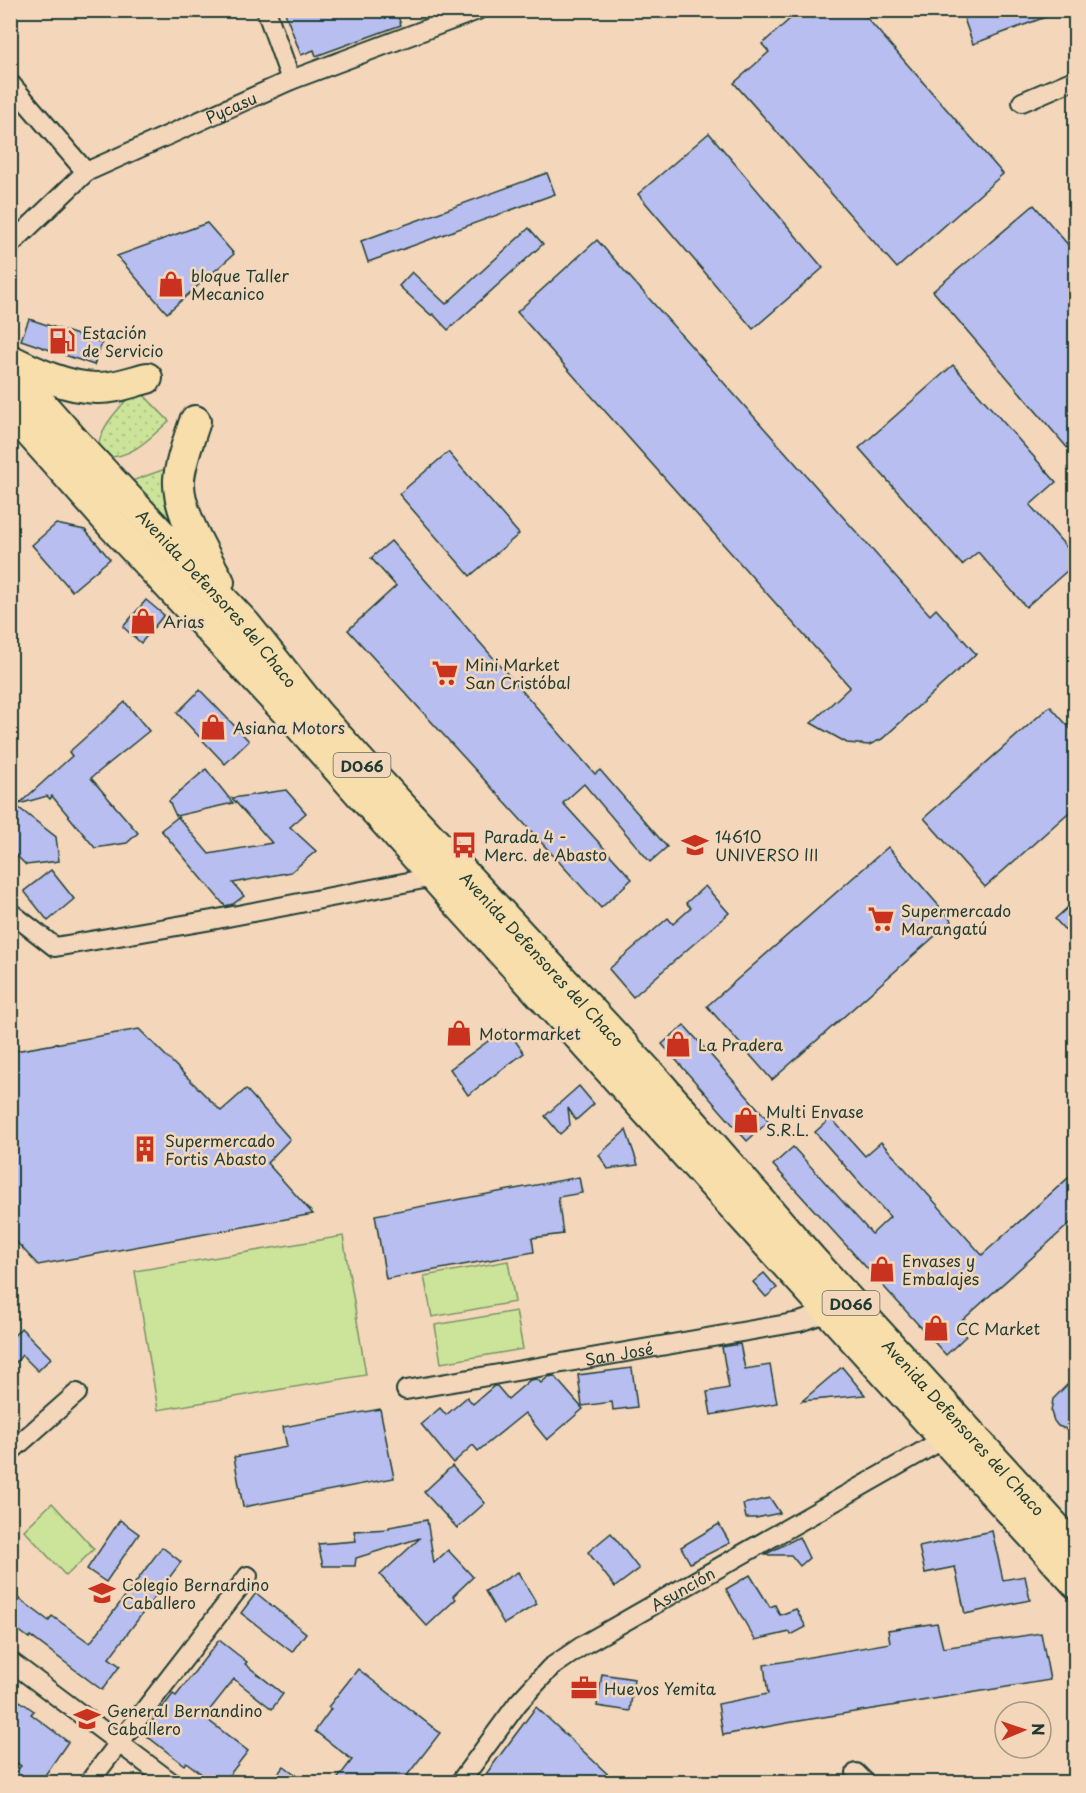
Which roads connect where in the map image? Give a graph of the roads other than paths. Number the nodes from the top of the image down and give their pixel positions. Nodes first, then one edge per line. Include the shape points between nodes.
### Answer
1 (266, 10) edge
2 (478, 10) edge
3 (1076, 79) edge
4 (291, 80) junction
5 (10, 83) edge
6 (1022, 102) dead end
7 (86, 172) junction
8 (10, 245) edge
9 (10, 360) edge
10 (10, 369) edge
11 (147, 378) dead end
12 (10, 395) edge
13 (10, 410) edge
14 (195, 421) dead end
15 (67, 455) junction
16 (239, 618) junction
17 (434, 877) junction
18 (10, 912) edge
19 (501, 951) junction
20 (621, 1050) junction
21 (717, 1189) junction
22 (829, 1312) junction
23 (406, 1390) dead end
24 (76, 1393) dead end
25 (944, 1439) junction
26 (10, 1452) edge
27 (1076, 1550) edge
28 (248, 1576) dead end
29 (1076, 1583) edge
30 (10, 1661) edge
31 (118, 1744) junction
32 (88, 1782) edge
33 (171, 1782) edge
34 (460, 1782) edge

1 - 4 street
2 - 4 street, Pycasu
3 - 6 street
4 - 7 street, Pycasu
5 - 7 street
7 - 8 street, Pycasu
9 - 11 highway via 80,387 98,388
10 - 15 highway, Avenida Defensores del Chaco / D066
12 - 15 highway
13 - 15 highway, Avenida Defensores del Chaco / D066
14 - 16 highway via 182,462 180,500
15 - 16 highway, Avenida Defensores del Chaco / D066 via 112,482
15 - 17 highway, Avenida Defensores del Chaco / D066 via 121,535
16 - 20 highway, Avenida Defensores del Chaco / D066 via 317,714
17 - 18 street via 55,947
17 - 19 highway, Avenida Defensores del Chaco / D066
19 - 20 highway via 524,960
19 - 21 highway, Avenida Defensores del Chaco / D066
20 - 21 highway via 619,1065 707,1159
20 - 27 highway, Avenida Defensores del Chaco / D066
21 - 22 highway, Avenida Defensores del Chaco / D066
22 - 23 street, San José via 799,1322
22 - 25 highway, Avenida Defensores del Chaco / D066
24 - 26 street
25 - 29 highway, Avenida Defensores del Chaco / D066
25 - 34 street, Asunción via 585,1644 550,1668 518,1702
28 - 31 street
30 - 31 street
31 - 32 street
31 - 33 street

